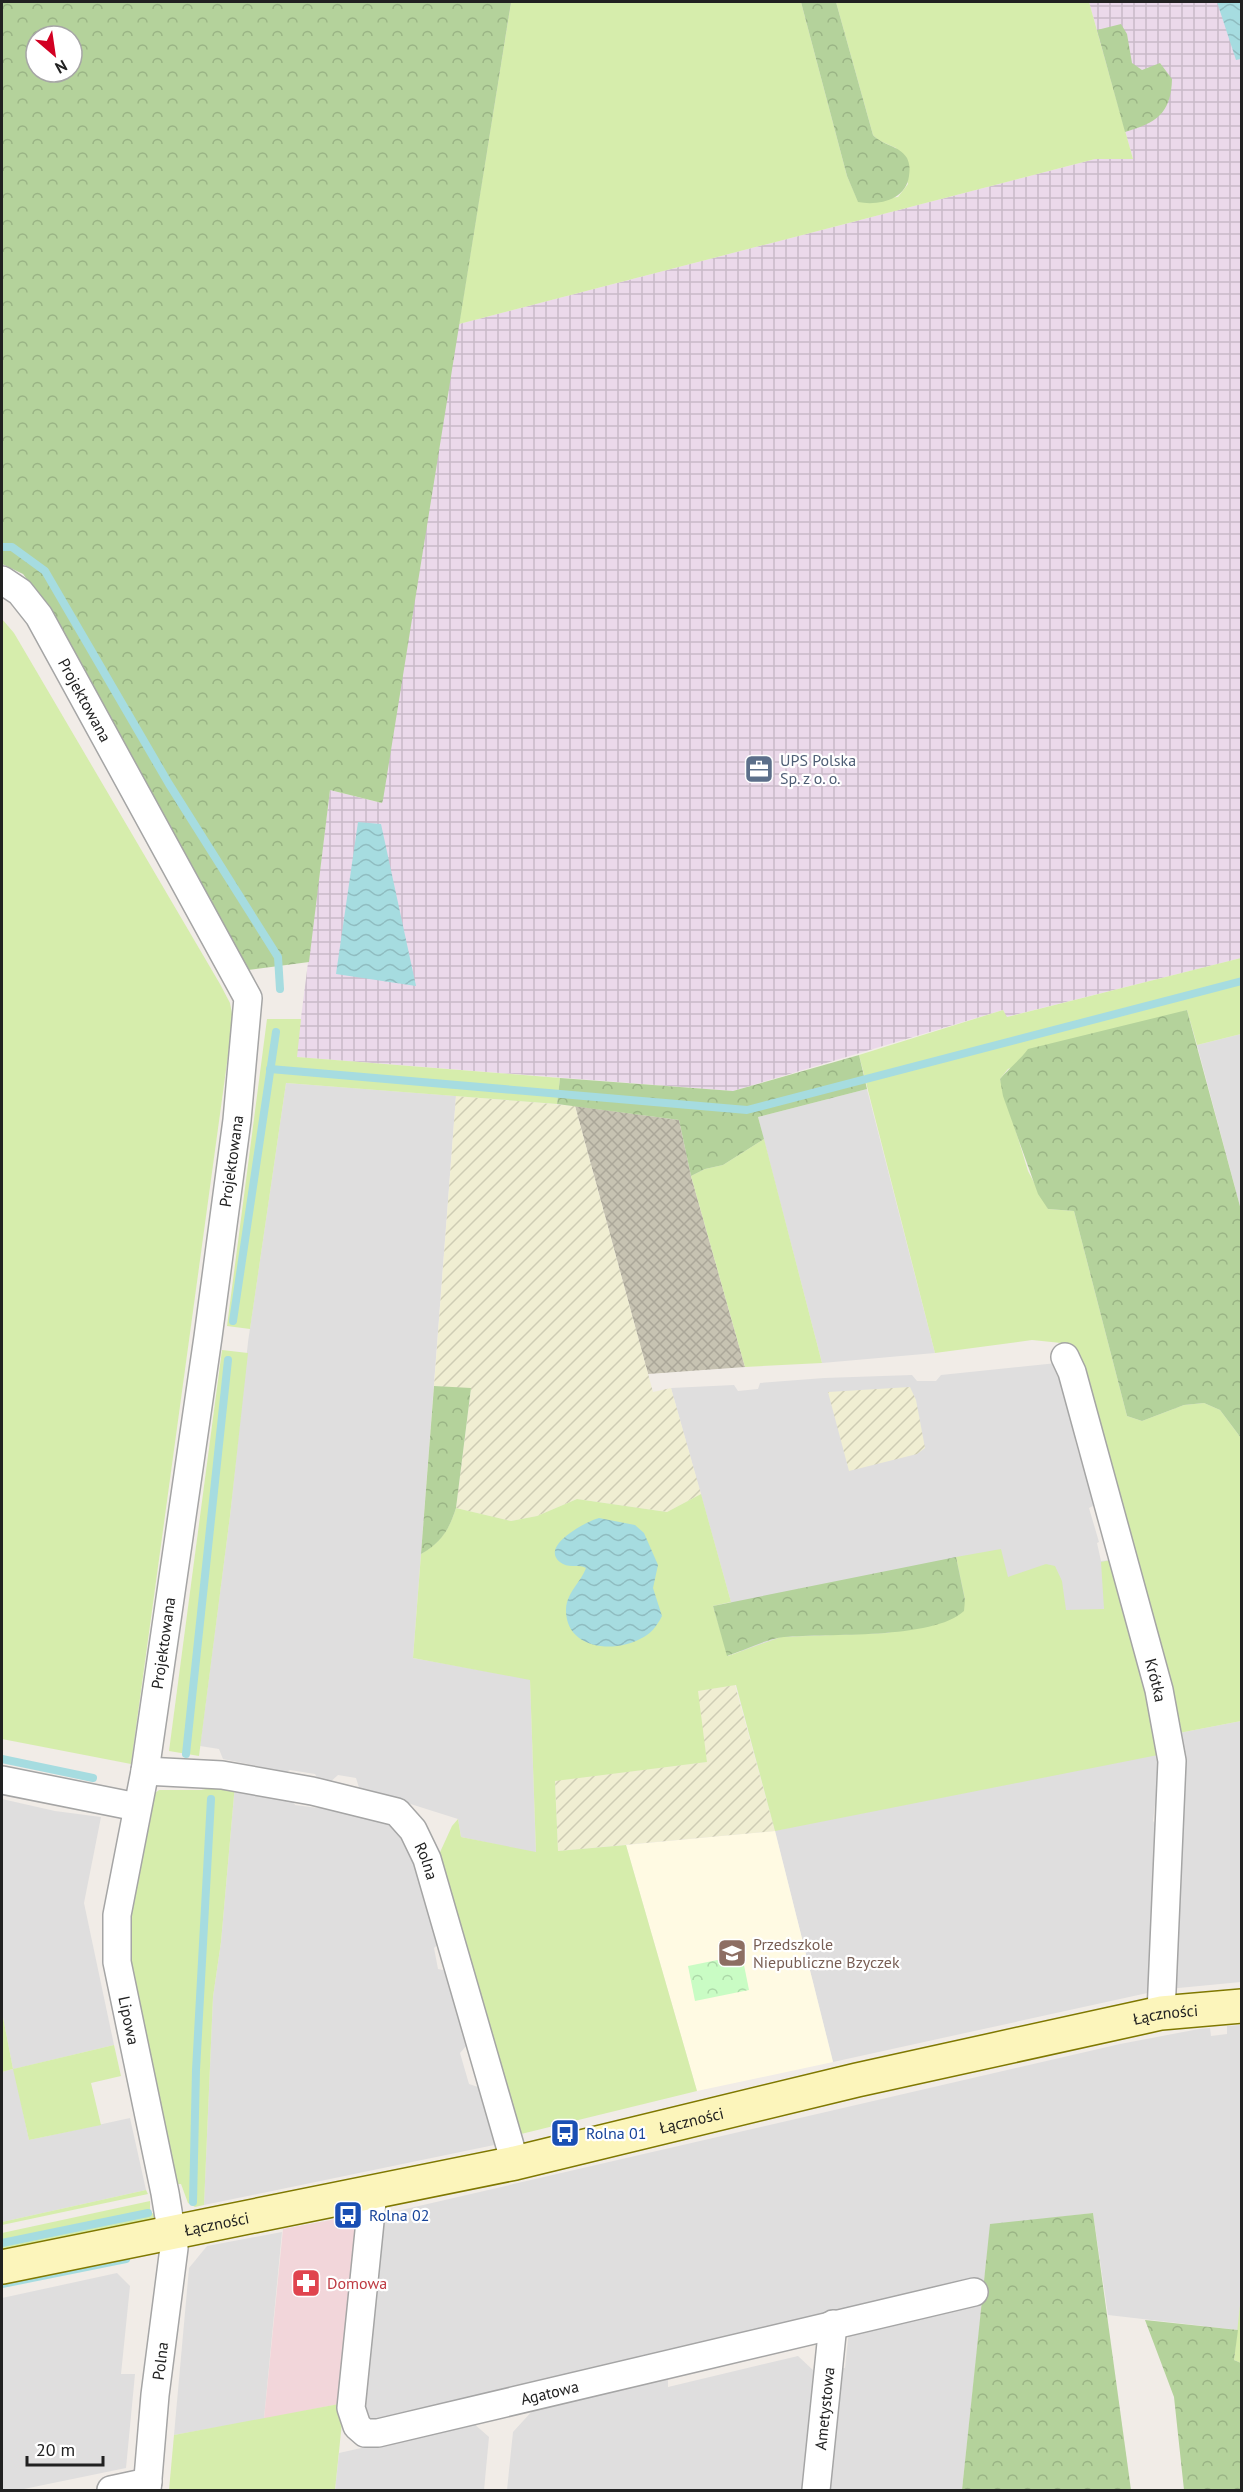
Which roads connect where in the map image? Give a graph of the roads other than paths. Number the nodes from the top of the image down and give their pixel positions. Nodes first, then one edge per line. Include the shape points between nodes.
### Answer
1 (2, 580) edge
2 (1065, 1357) dead end
3 (145, 1771) junction
4 (2, 1780) edge
5 (137, 1807) junction
6 (1242, 2006) edge
7 (1161, 2013) junction
8 (515, 2163) junction
9 (373, 2192) junction
10 (172, 2232) junction
11 (2, 2267) edge
12 (974, 2292) dead end
13 (833, 2324) junction
14 (148, 2486) edge
15 (111, 2490) edge
16 (816, 2490) edge

1 - 3 street, Projektowana via 20,592 39,616 248,998 237,1120
2 - 7 street, Krótka via 1169,1738 1172,1761
3 - 5 street, Projektowana
3 - 8 street, Rolna via 222,1775 267,1783 388,1810 404,1818 427,1859
4 - 5 street
5 - 10 street, Lipowa via 117,1915 117,1962
6 - 7 street, Łączności
7 - 8 street, Łączności via 857,2080
8 - 9 street, Łączności
9 - 10 street, Łączności
9 - 13 street, Agatowa via 351,2408 357,2426 365,2433
10 - 11 street, Łączności
10 - 14 street, Polna via 174,2247
12 - 13 street, Agatowa
13 - 16 street, Ametystowa
14 - 15 street

